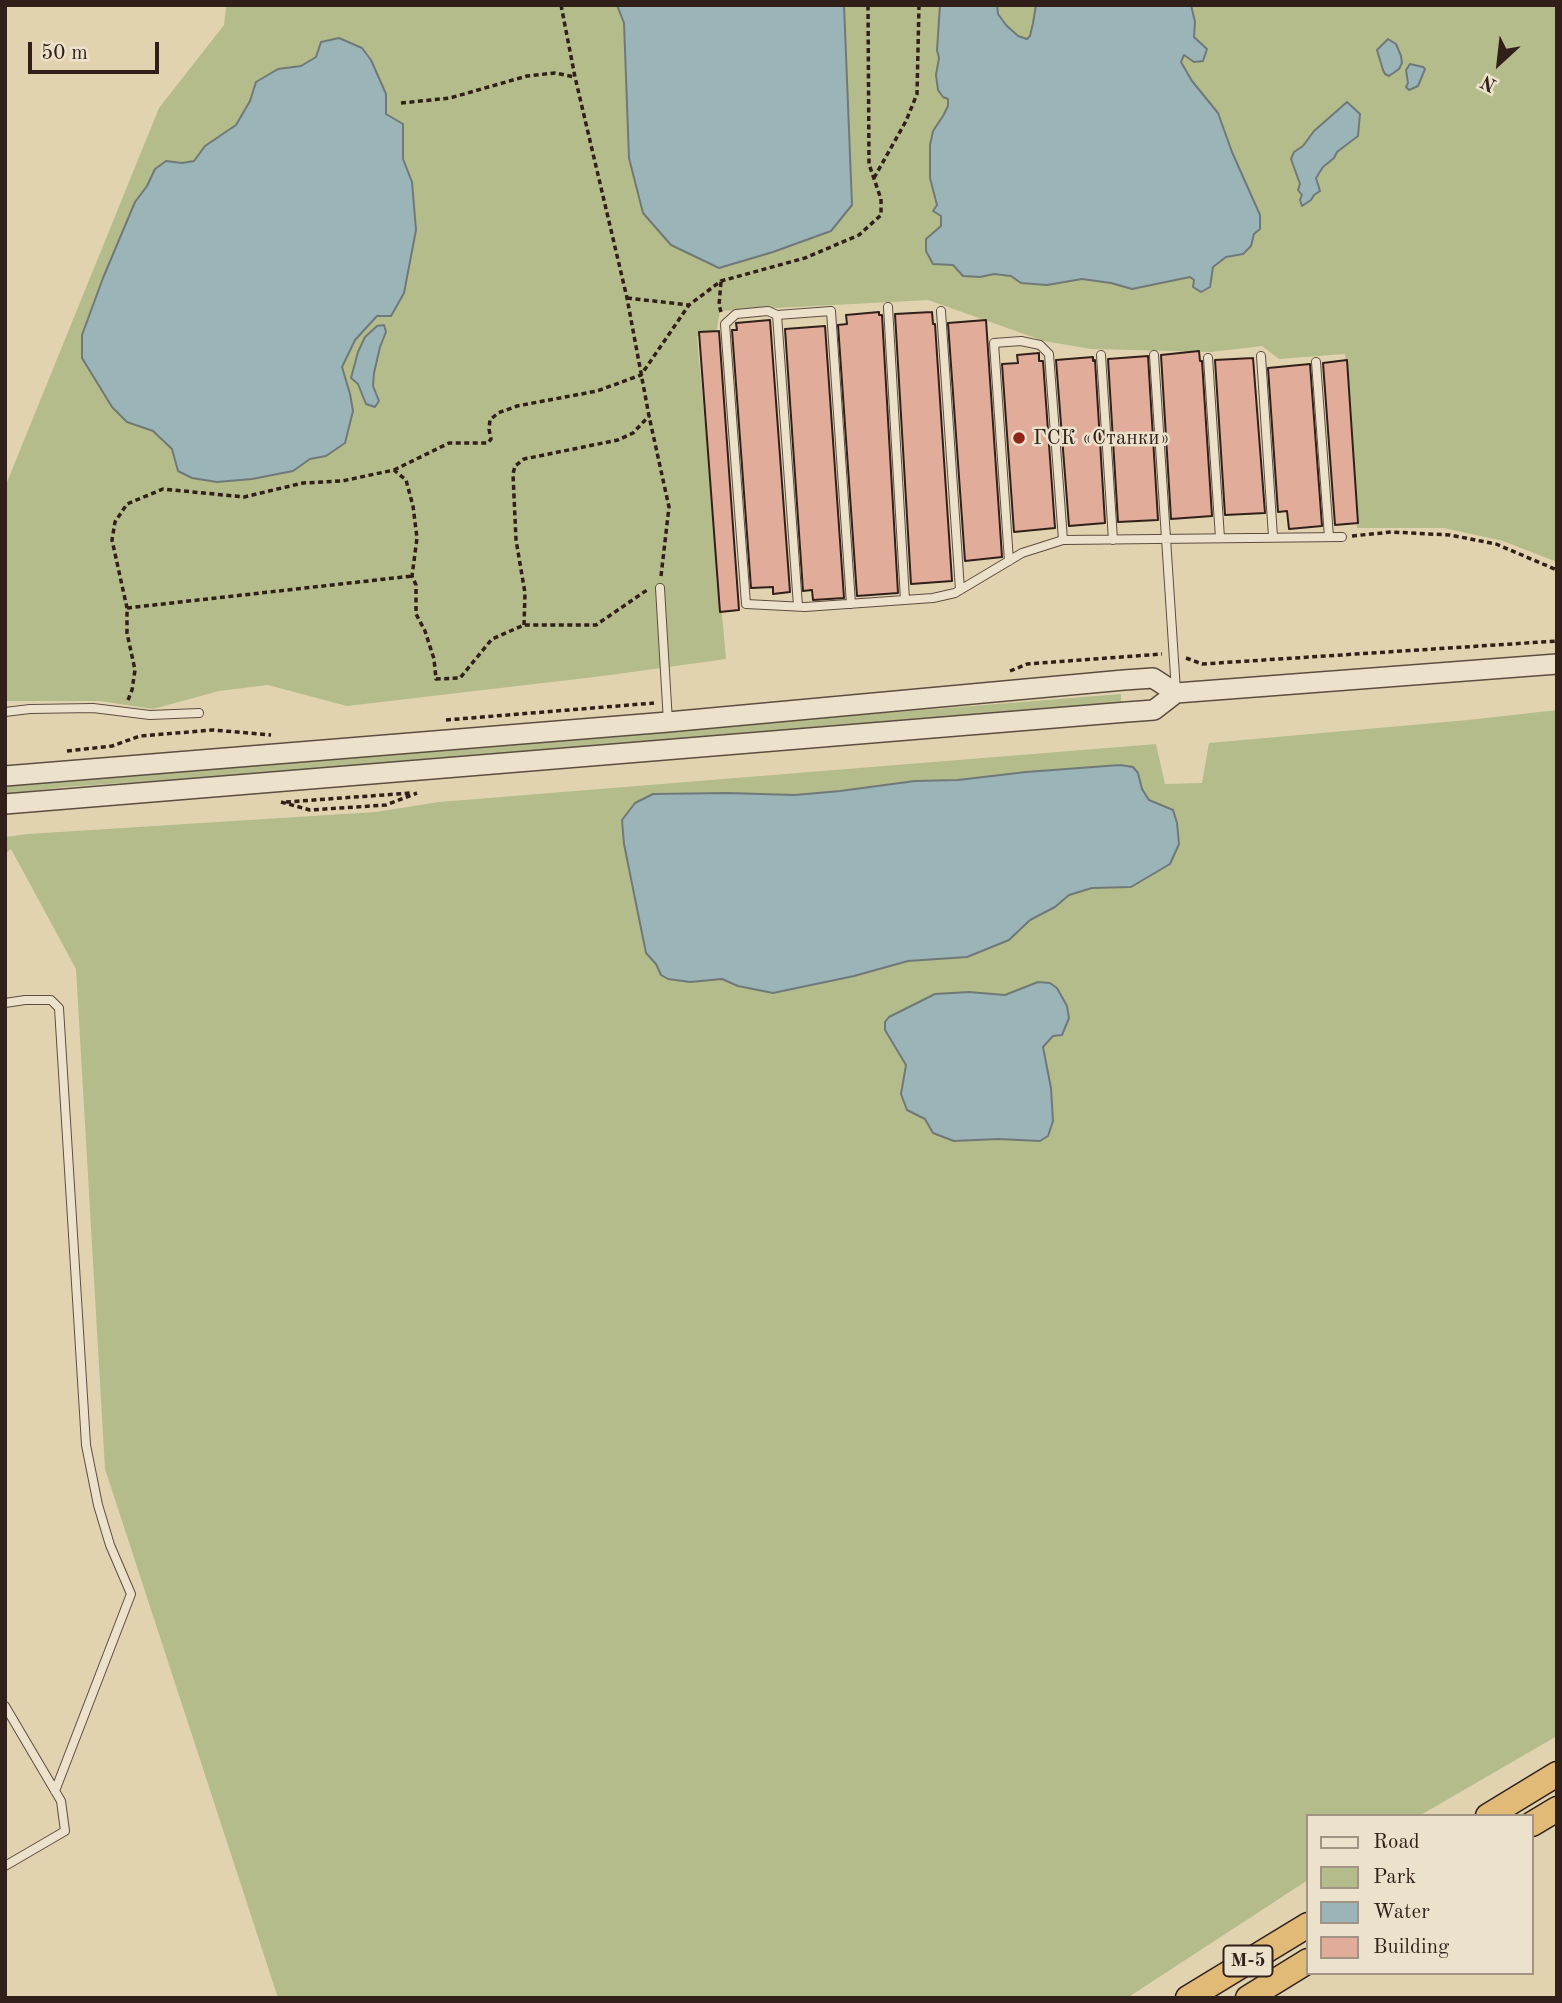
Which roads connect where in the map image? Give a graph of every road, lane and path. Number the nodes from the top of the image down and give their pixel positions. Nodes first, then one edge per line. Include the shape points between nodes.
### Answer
1 (561, 5) edge
2 (868, 5) edge
3 (919, 5) edge
4 (575, 77) junction
5 (401, 103) dead end
6 (874, 178) junction
7 (721, 281) junction
8 (626, 298) junction
9 (689, 305) junction
10 (888, 306) dead end
11 (941, 311) dead end
12 (777, 315) junction
13 (725, 324) junction
14 (1101, 355) dead end
15 (1154, 355) dead end
16 (1261, 356) dead end
17 (1208, 358) dead end
18 (1316, 362) dead end
19 (641, 375) junction
20 (649, 416) junction
21 (394, 470) junction
22 (1273, 537) junction
23 (1329, 537) junction
24 (1342, 537) joint
25 (1220, 538) junction
26 (1166, 539) junction
27 (1063, 540) junction
28 (1112, 540) junction
29 (1009, 561) junction
30 (1557, 570) edge
31 (412, 576) junction
32 (660, 588) junction
33 (960, 590) junction
34 (905, 600) junction
35 (851, 604) junction
36 (798, 606) junction
37 (127, 608) junction
38 (524, 625) junction
39 (1557, 664) edge
40 (1176, 693) junction
41 (5, 712) edge
42 (124, 712) junction
43 (199, 713) dead end
44 (668, 722) junction
45 (5, 776) edge
46 (281, 802) joint
47 (5, 804) edge
48 (5, 1003) edge
49 (5, 1706) edge
50 (1557, 1774) edge
51 (55, 1791) junction
52 (1557, 1809) edge
53 (1491, 1814) edge
54 (1534, 1823) edge
55 (5, 1866) edge
56 (1306, 1926) edge
57 (1306, 1962) edge
58 (1188, 1998) edge
59 (1248, 1998) edge

1 - 4 path
2 - 6 path via 869,163
3 - 6 path via 917,94
4 - 5 path via 555,73 527,76 450,98
4 - 8 path
6 - 7 path via 881,215 859,235 805,258
7 - 9 path
7 - 13 path via 719,305
8 - 9 path
8 - 19 path
9 - 19 path
10 - 34 lane
11 - 33 lane
12 - 13 lane via 768,311 736,314
12 - 35 lane via 831,311
12 - 36 lane
13 - 36 lane via 746,604
14 - 28 lane
15 - 26 lane
16 - 22 lane
17 - 25 lane
18 - 23 lane
19 - 20 path
19 - 21 path via 597,391 498,413 490,420 488,443 449,443
20 - 32 path via 669,507
20 - 38 path via 633,433 618,440 524,459 515,466
21 - 31 path via 406,480 413,506 417,538
21 - 37 path via 244,497 163,489 127,504 115,522 112,540
22 - 23 lane
22 - 25 lane
23 - 24 lane
24 - 30 path via 1391,532 1450,535 1496,544
25 - 26 lane
26 - 28 lane
26 - 40 lane
27 - 28 lane
27 - 29 lane
27 - 29 lane via 1049,354 1040,345 1021,341 994,343
29 - 33 lane
31 - 37 path
31 - 38 path via 416,614 434,659 436,679 460,678 492,639
32 - 38 path via 638,595 596,625
32 - 44 lane
33 - 34 lane
34 - 35 lane
35 - 36 lane
37 - 42 path via 135,670
39 - 40 street
40 - 44 street via 1153,678
40 - 47 street via 1154,710
41 - 42 lane via 93,708
42 - 43 lane
44 - 45 street
46 - 46 path via 310,810 386,805 417,793
48 - 51 lane via 51,1000 59,1008 86,1445 110,1545 131,1594
49 - 51 lane
50 - 53 highway
51 - 55 lane via 65,1831
52 - 54 highway
56 - 58 highway, М-5
57 - 59 highway, М-5

